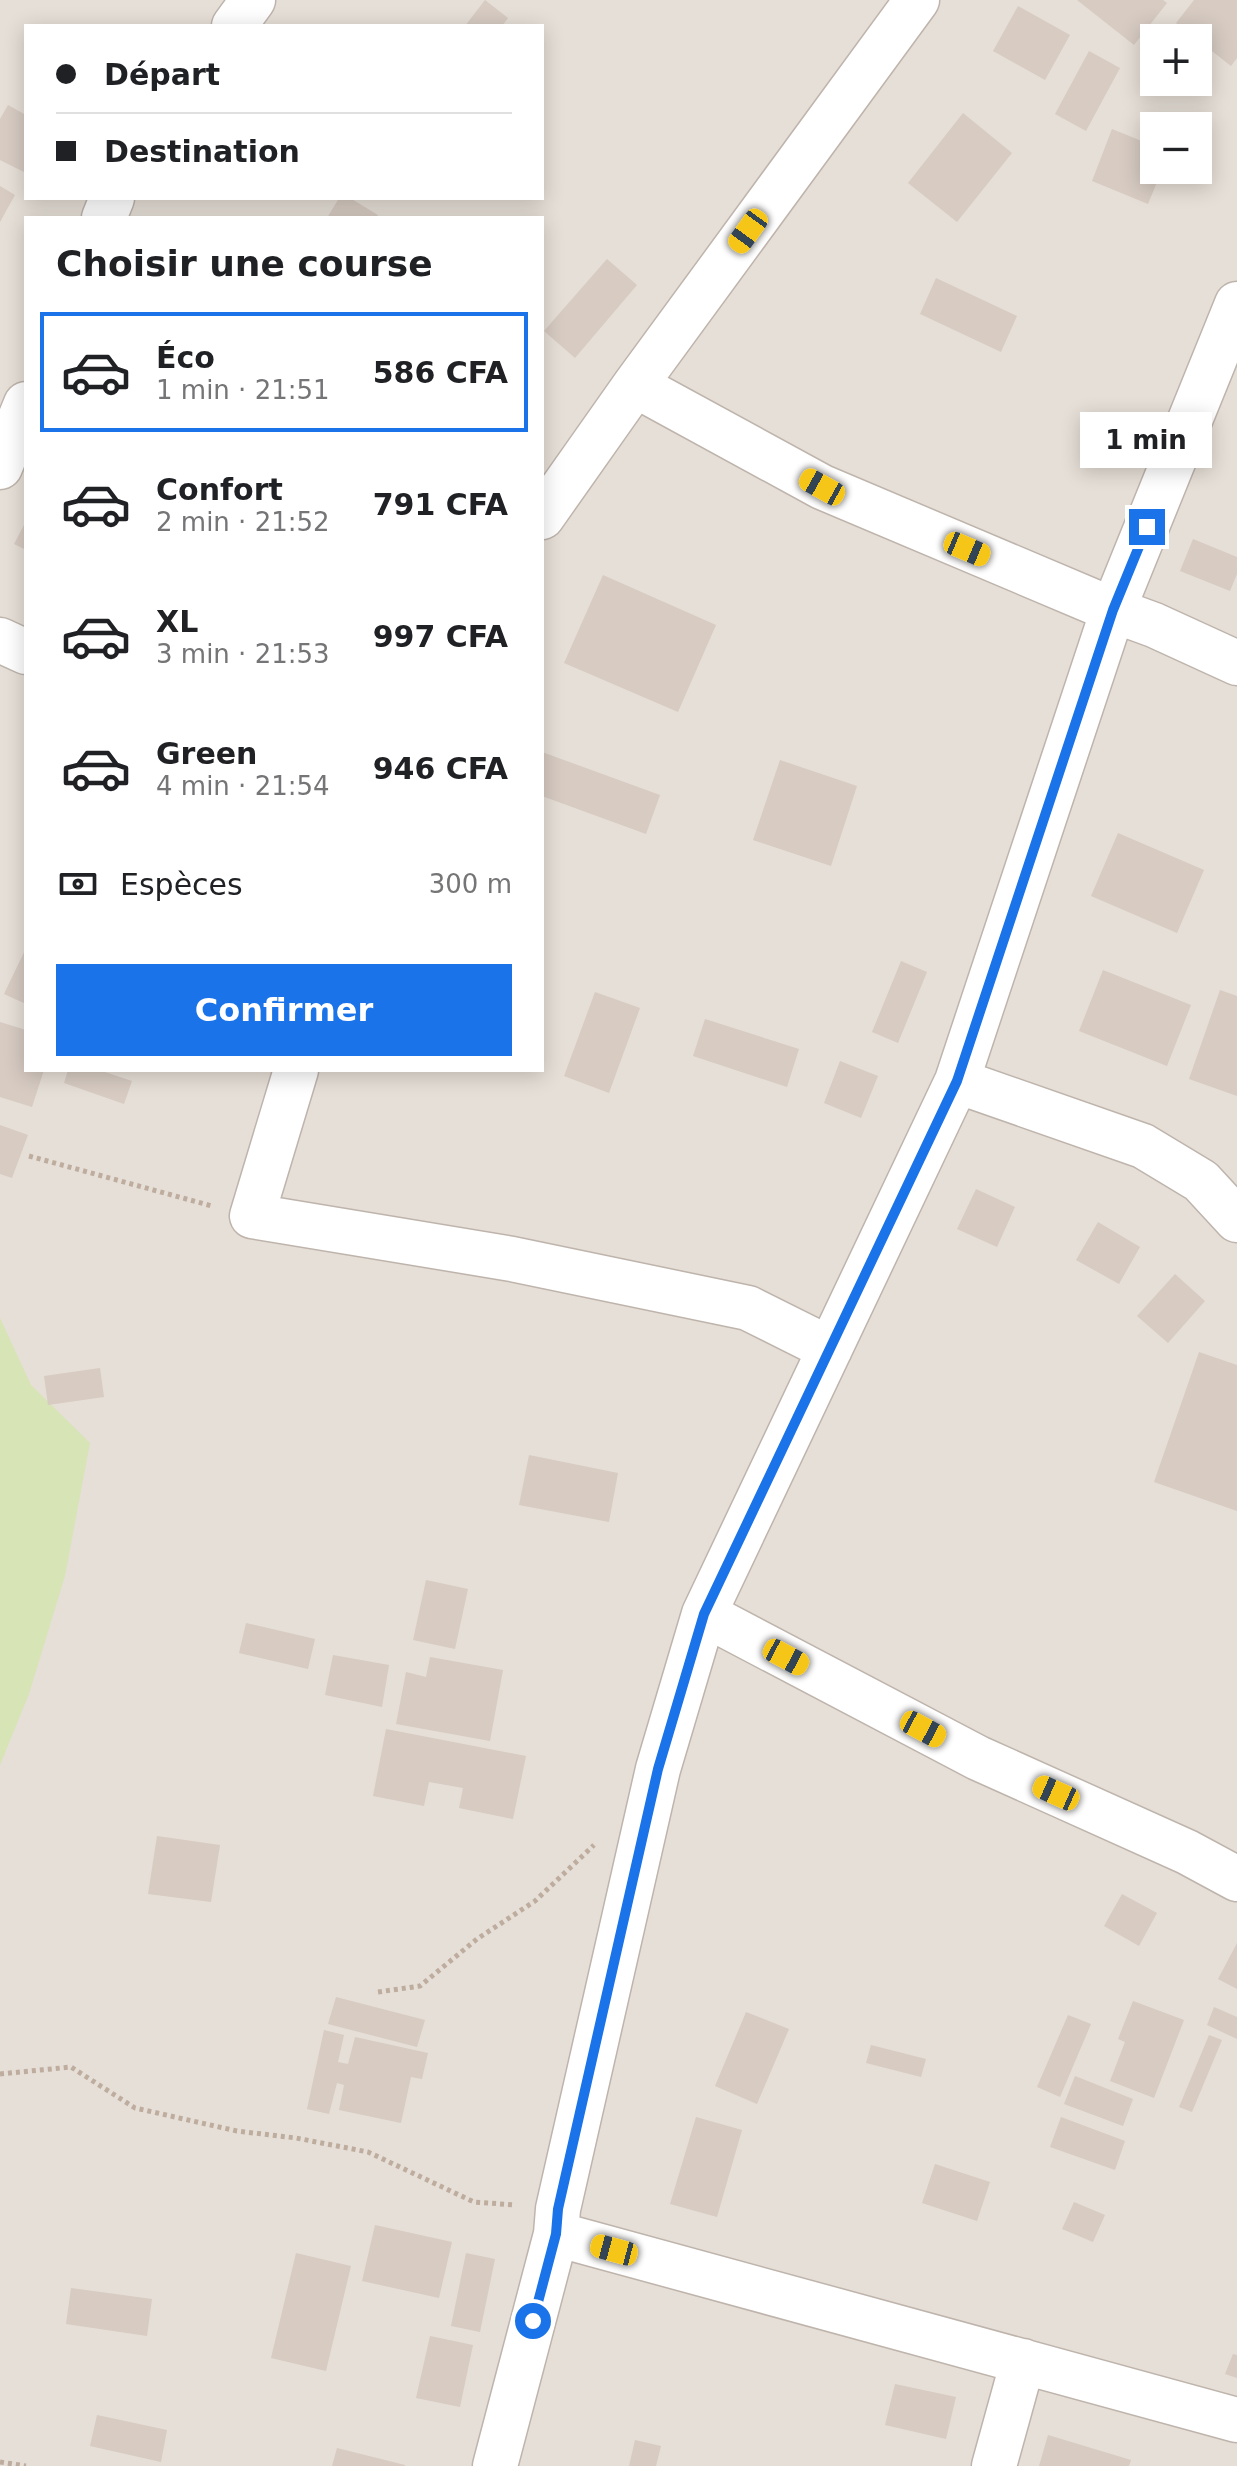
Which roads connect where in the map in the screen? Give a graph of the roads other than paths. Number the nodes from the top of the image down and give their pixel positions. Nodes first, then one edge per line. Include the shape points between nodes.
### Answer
1 (253, 0) edge
2 (917, 0) edge
3 (235, 24) edge
4 (1237, 304) edge
5 (635, 385) junction
6 (24, 409) edge
7 (0, 467) edge
8 (544, 514) edge
9 (1113, 610) junction
10 (0, 640) edge
11 (24, 651) edge
12 (1237, 663) edge
13 (295, 1072) edge
14 (957, 1081) junction
15 (1237, 1220) edge
16 (830, 1349) junction
17 (704, 1614) junction
18 (1237, 1879) edge
19 (557, 2222) junction
20 (1023, 2361) junction
21 (1237, 2420) edge
22 (495, 2466) edge
23 (994, 2466) edge

1 - 3 street
2 - 5 street
4 - 9 street
5 - 8 street
5 - 9 street via 822,487
6 - 7 street
9 - 12 street
9 - 14 street
10 - 11 street
13 - 16 street via 252,1216 512,1259 748,1308
14 - 15 street via 1143,1146 1201,1181
14 - 16 street
16 - 17 street
17 - 18 street via 978,1758
17 - 19 street via 658,1769
19 - 20 street
19 - 22 street
20 - 21 street
20 - 23 street

